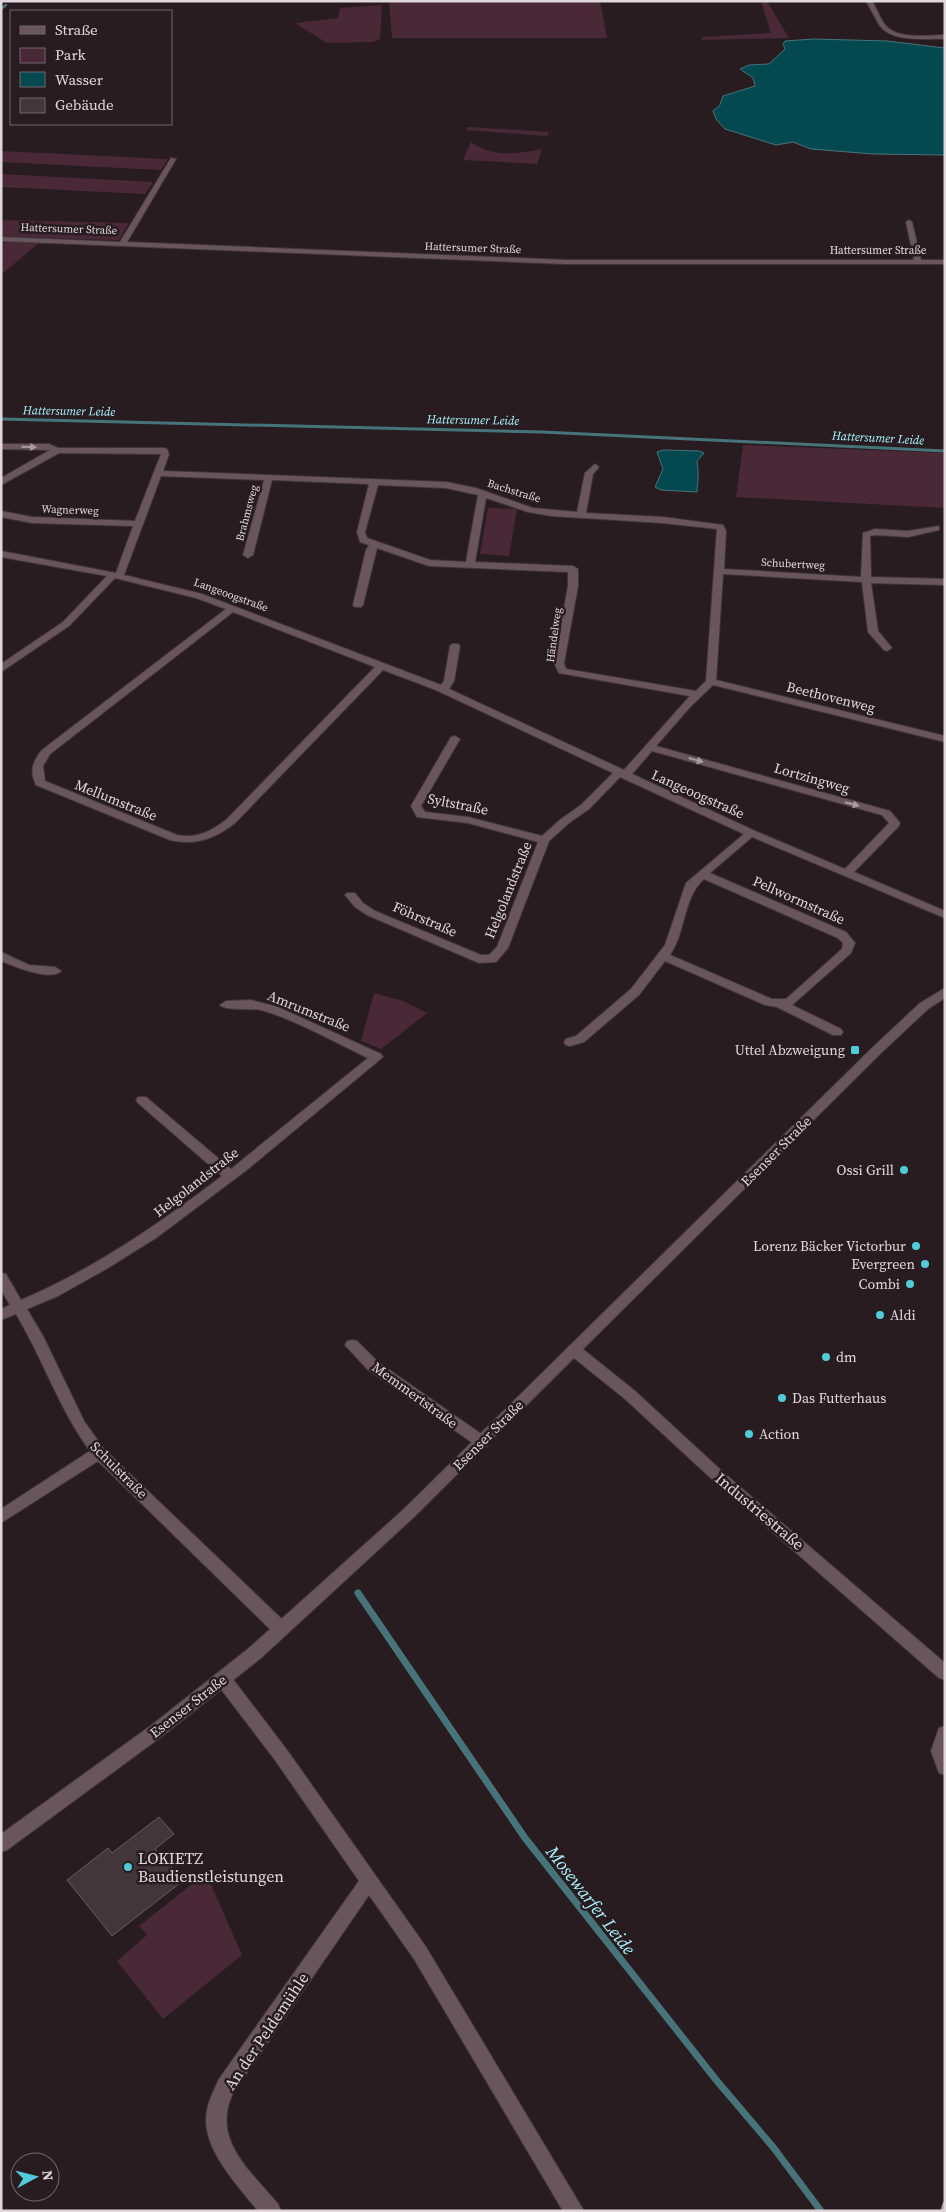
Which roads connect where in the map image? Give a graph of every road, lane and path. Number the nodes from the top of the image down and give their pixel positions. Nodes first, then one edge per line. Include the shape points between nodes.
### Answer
1 (870, 1) edge
2 (945, 36) edge
3 (173, 159) dead end
4 (909, 222) dead end
5 (1, 239) edge
6 (123, 242) junction
7 (918, 262) junction
8 (945, 262) edge
9 (1, 446) edge
10 (57, 450) junction
11 (595, 466) dead end
12 (158, 473) junction
13 (269, 477) junction
14 (1, 482) edge
15 (374, 483) junction
16 (483, 493) junction
17 (1, 514) edge
18 (581, 515) junction
19 (140, 524) junction
20 (936, 528) dead end
21 (374, 545) junction
22 (2, 554) edge
23 (248, 555) dead end
24 (470, 564) junction
25 (719, 571) junction
26 (116, 575) junction
27 (866, 580) junction
28 (945, 582) edge
29 (358, 605) dead end
30 (232, 609) junction
31 (455, 646) dead end
32 (887, 648) dead end
33 (381, 666) junction
34 (1, 669) edge
35 (711, 682) junction
36 (443, 690) junction
37 (697, 694) junction
38 (455, 739) dead end
39 (945, 739) edge
40 (649, 746) junction
41 (621, 774) junction
42 (751, 833) junction
43 (544, 840) junction
44 (846, 873) junction
45 (702, 874) junction
46 (351, 895) dead end
47 (945, 915) edge
48 (1, 956) edge
49 (664, 956) junction
50 (492, 959) joint
51 (55, 971) dead end
52 (945, 992) edge
53 (780, 1004) junction
54 (226, 1006) dead end
55 (837, 1032) dead end
56 (570, 1042) dead end
57 (377, 1057) joint
58 (142, 1100) dead end
59 (230, 1176) junction
60 (1, 1278) edge
61 (18, 1308) junction
62 (1, 1314) edge
63 (352, 1345) dead end
64 (574, 1350) junction
65 (482, 1442) junction
66 (99, 1453) junction
67 (1, 1518) edge
68 (281, 1628) junction
69 (945, 1673) edge
70 (223, 1679) junction
71 (945, 1733) edge
72 (945, 1768) edge
73 (1, 1844) edge
74 (369, 1882) junction
75 (271, 2211) edge
76 (574, 2211) edge

1 - 2 street via 889,31
3 - 6 street
4 - 7 street
5 - 6 street, Hattersumer Straße
6 - 7 street, Hattersumer Straße via 566,262
7 - 8 street, Hattersumer Straße
9 -> 10 street
10 - 12 street via 164,451
10 - 14 street
11 - 18 street via 589,473
12 - 13 street, Bachstraße
12 - 19 street
13 - 15 street, Bachstraße
13 - 23 street, Brahmsweg
15 - 16 street, Bachstraße via 446,486
15 - 21 street via 361,537
16 - 18 street, Bachstraße via 531,510
16 - 24 street
17 - 19 street, Wagnerweg via 32,520
18 - 25 street, Bachstraße via 720,527
19 - 26 street
20 - 27 street via 908,534 876,532 866,535
21 - 24 street, Händelweg via 429,563
21 - 29 street via 370,550
22 - 26 street, Langeoogstraße
24 - 37 street, Händelweg via 573,569 573,586 559,663 562,671
25 - 27 street, Schubertweg
25 - 35 street, Bachstraße
26 - 30 street, Langeoogstraße via 176,589
26 - 34 street via 66,624
27 - 28 street, Schubertweg
27 - 32 street via 873,632
30 - 33 street, Langeoogstraße
30 - 33 street, Mellumstraße via 46,752 36,764 40,783 174,838 207,837 231,821
31 - 36 street via 449,680
33 - 36 street, Langeoogstraße
35 - 37 street
35 - 39 street, Beethovenweg
36 - 41 street, Langeoogstraße
37 - 40 street
38 - 43 street, Syltstraße via 416,806 421,815 469,819
40 - 41 street
40 -> 44 street, Lortzingweg via 886,813 893,818 893,827
41 - 42 street, Langeoogstraße
41 - 43 street, Helgolandstraße
42 - 44 street, Langeoogstraße
42 - 45 street
43 - 50 street, Helgolandstraße via 502,948
44 - 47 street, Langeoogstraße
45 - 49 street via 690,884 671,945
45 - 53 street, Pellwormstraße via 842,935 849,943 848,950 790,1002
46 - 50 street, Föhrstraße via 371,914 479,959
48 - 51 street via 27,968
49 - 53 street
49 - 56 street via 635,992 580,1039
52 - 64 street, Esenser Straße via 924,1006 876,1051
53 - 55 street
54 - 57 street, Amrumstraße via 251,1004 274,1010
57 - 59 street, Helgolandstraße
58 - 59 street
59 - 61 street, Helgolandstraße via 157,1232 68,1285
60 - 61 street, Schulstraße
61 - 62 street, Helgolandstraße
61 - 66 street, Schulstraße via 36,1336 78,1424
63 - 65 street, Memmertstraße via 380,1372
64 - 65 street, Esenser Straße
64 - 69 street, Industriestraße
65 - 68 street, Esenser Straße via 409,1513
66 - 67 street
66 - 68 street, Schulstraße
68 - 70 street, Esenser Straße
70 - 73 street, Esenser Straße
70 - 74 street via 281,1755
71 - 72 street via 939,1751
74 - 75 street, An der Peldemühle via 226,2086 216,2108 216,2132 225,2152
74 - 76 street via 420,1953

